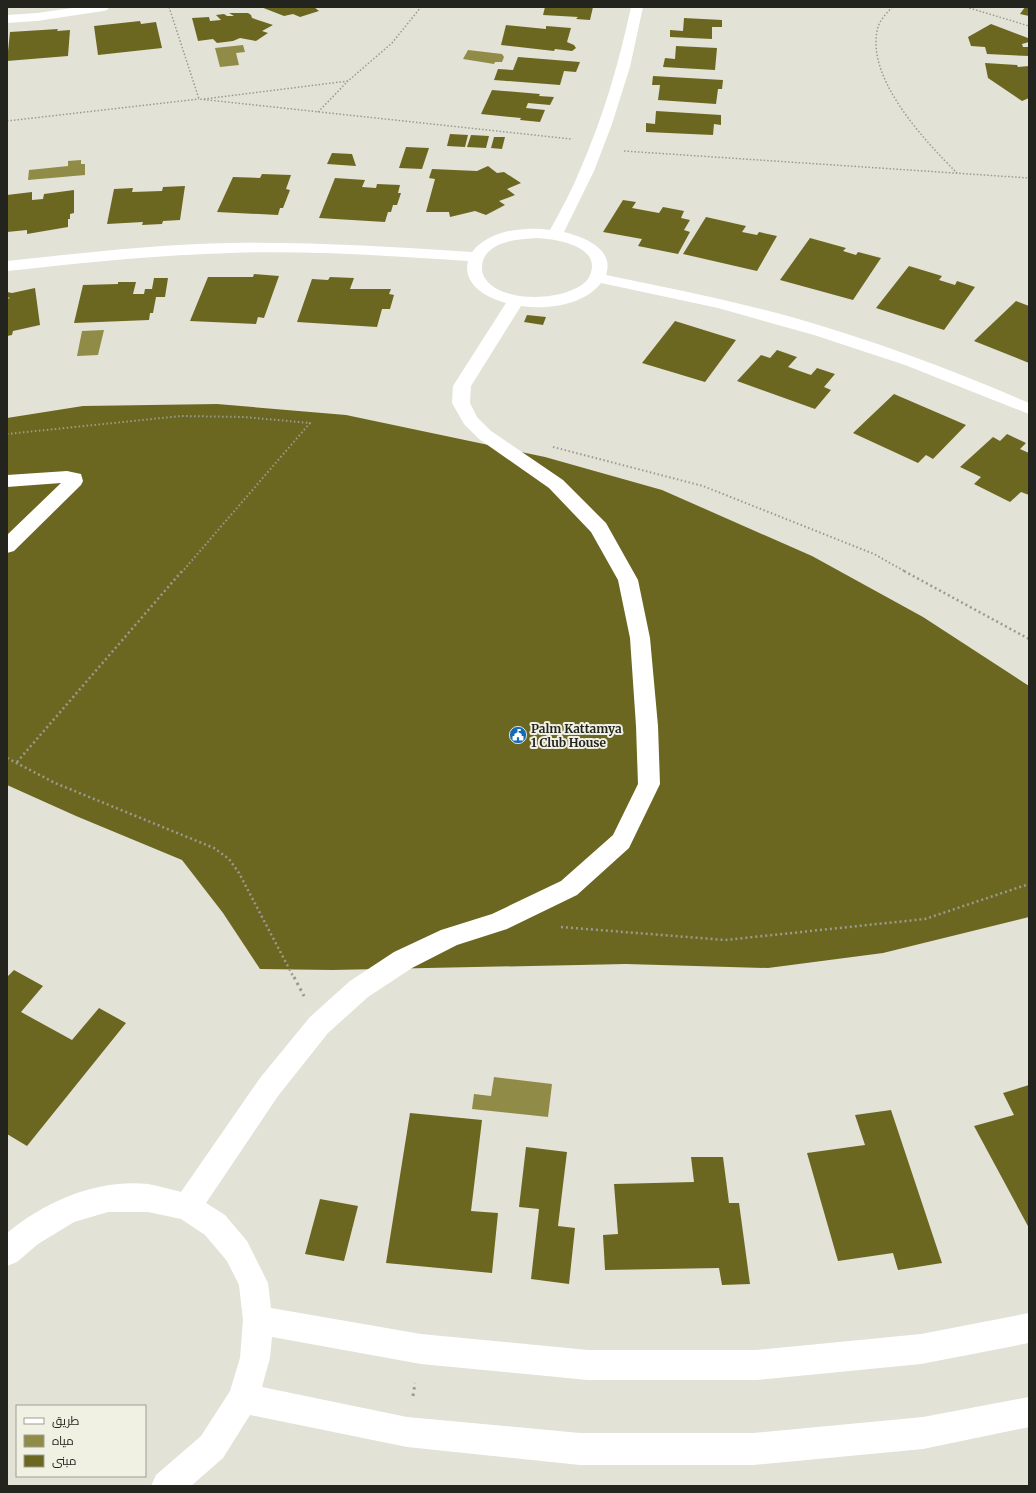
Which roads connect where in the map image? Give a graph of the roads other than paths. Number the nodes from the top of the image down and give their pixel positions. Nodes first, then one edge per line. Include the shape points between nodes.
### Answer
1 (103, 7) edge
2 (637, 7) edge
3 (7, 19) edge
4 (556, 234) junction
5 (476, 257) junction
6 (7, 266) edge
7 (598, 278) junction
8 (516, 300) junction
9 (1029, 409) edge
10 (7, 481) edge
11 (7, 546) edge
12 (187, 1207) junction
13 (17, 1232) edge
14 (7, 1252) edge
15 (258, 1320) junction
16 (1029, 1328) edge
17 (243, 1398) junction
18 (1029, 1412) edge
19 (167, 1486) edge

1 - 3 street
2 - 4 street via 614,100 597,146
4 - 5 street via 517,234 486,247
4 - 7 street via 574,239 597,256 600,267
5 - 6 street via 355,249 232,248 108,255
5 - 8 street via 474,269 478,280 490,291
7 - 8 street via 588,289 572,297 551,302
7 - 9 street via 790,322 887,353
8 - 12 street via 462,386 461,403 470,420 485,435 556,484 599,528 628,580 640,638 649,784 621,840 569,888 498,922 450,938 403,960 359,989 319,1025 269,1087
10 - 11 street via 74,478 74,481
12 - 13 street via 148,1198 108,1198 67,1210
12 - 15 street via 215,1225 237,1251 253,1283
13 - 14 street
15 - 16 street via 421,1349 588,1365 756,1365 921,1349
15 - 17 street via 255,1358
17 - 18 street via 407,1432 580,1449 753,1449 923,1433
17 - 19 street via 212,1447

